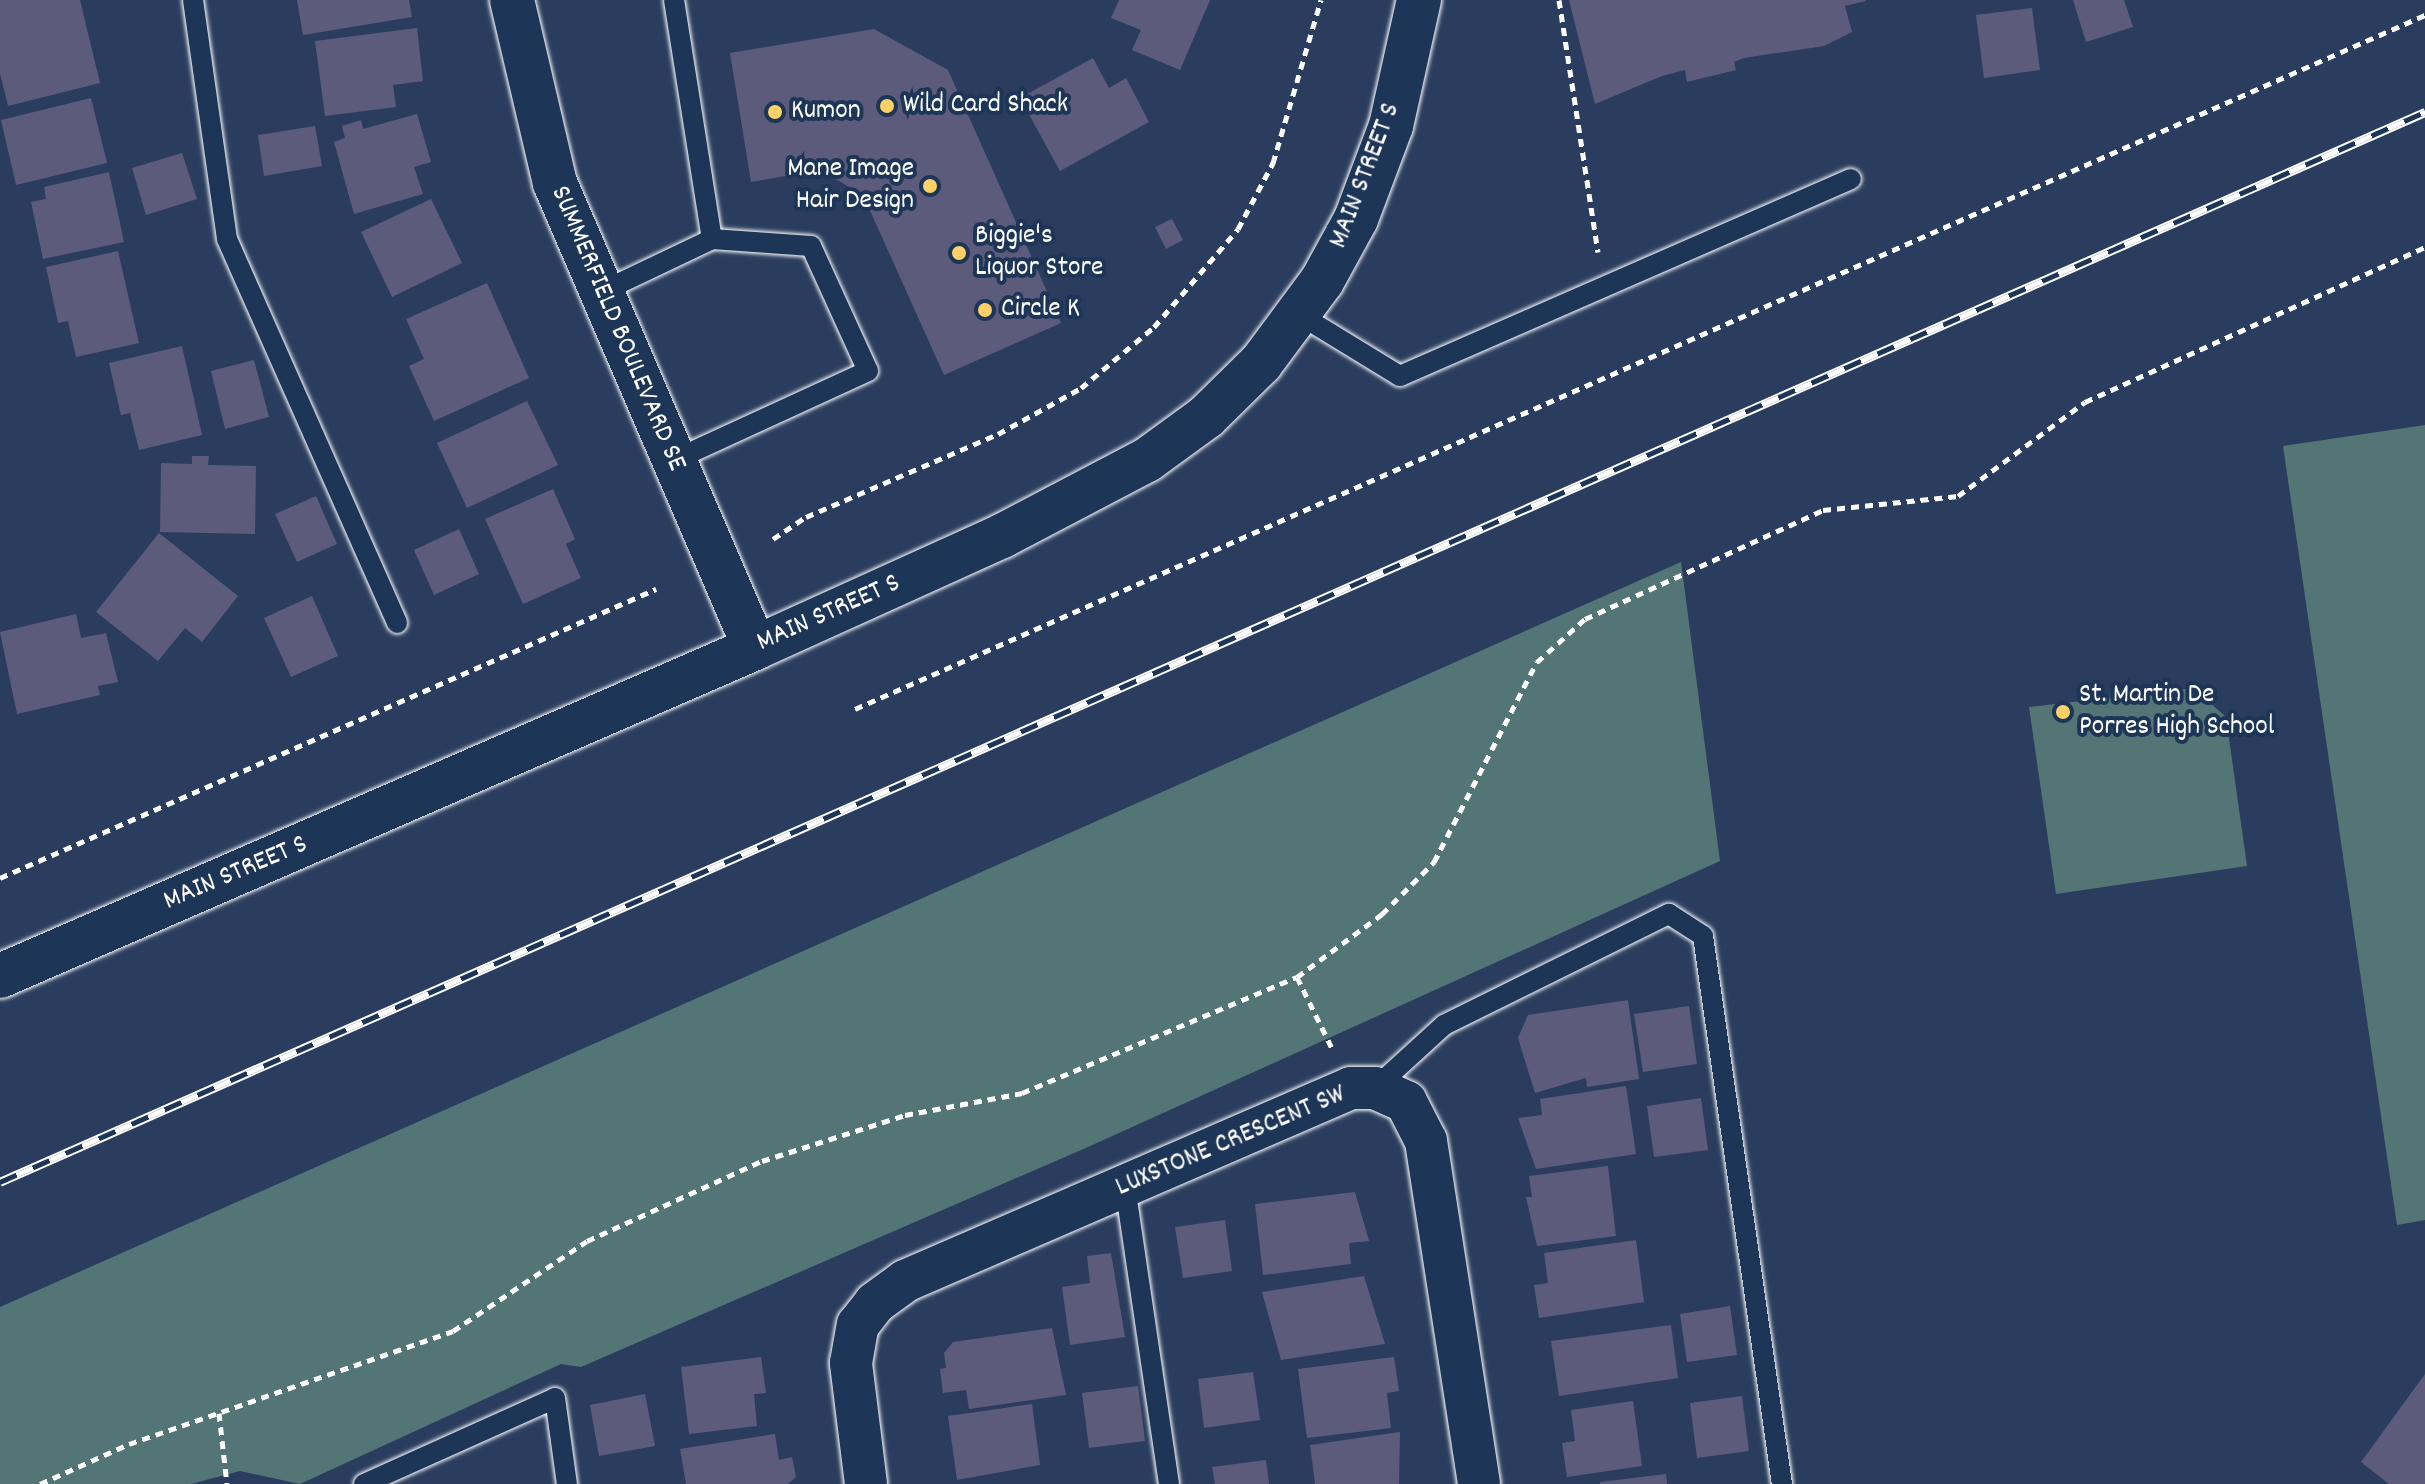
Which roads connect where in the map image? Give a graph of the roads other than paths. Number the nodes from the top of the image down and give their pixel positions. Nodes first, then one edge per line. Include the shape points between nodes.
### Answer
1 (193, 0) edge
2 (512, 0) edge
3 (674, 0) edge
4 (1419, 0) edge
5 (1851, 179) dead end
6 (712, 239) junction
7 (599, 293) junction
8 (1300, 315) junction
9 (672, 461) junction
10 (397, 623) dead end
11 (755, 648) junction
12 (0, 976) edge
13 (1363, 1088) junction
14 (1125, 1186) junction
15 (364, 1484) edge
16 (567, 1484) edge
17 (866, 1484) edge
18 (1169, 1484) edge
19 (1479, 1484) edge
20 (1782, 1484) edge

1 - 10 lane via 227,239
2 - 7 main road, SUMMERFIELD BOULEVARD SE via 555,183
3 - 6 lane
4 - 8 main road, MAIN STREET S via 1391,126 1356,219
5 - 8 lane via 1400,376
6 - 7 lane
6 - 9 lane via 811,246 868,371
7 - 9 main road, SUMMERFIELD BOULEVARD SE
8 - 11 main road, MAIN STREET S via 1206,417 1147,460 1002,536
9 - 11 main road, SUMMERFIELD BOULEVARD SE
11 - 12 main road, MAIN STREET S
13 - 14 street, LUXSTONE CRESCENT SW
13 - 19 street, LUXSTONE CRESCENT SW via 1406,1102 1426,1141
13 - 20 lane via 1444,1025 1669,914 1703,936
14 - 17 street, LUXSTONE CRESCENT SW via 905,1281 875,1303 858,1325 851,1363
14 - 18 lane
15 - 16 lane via 555,1398

